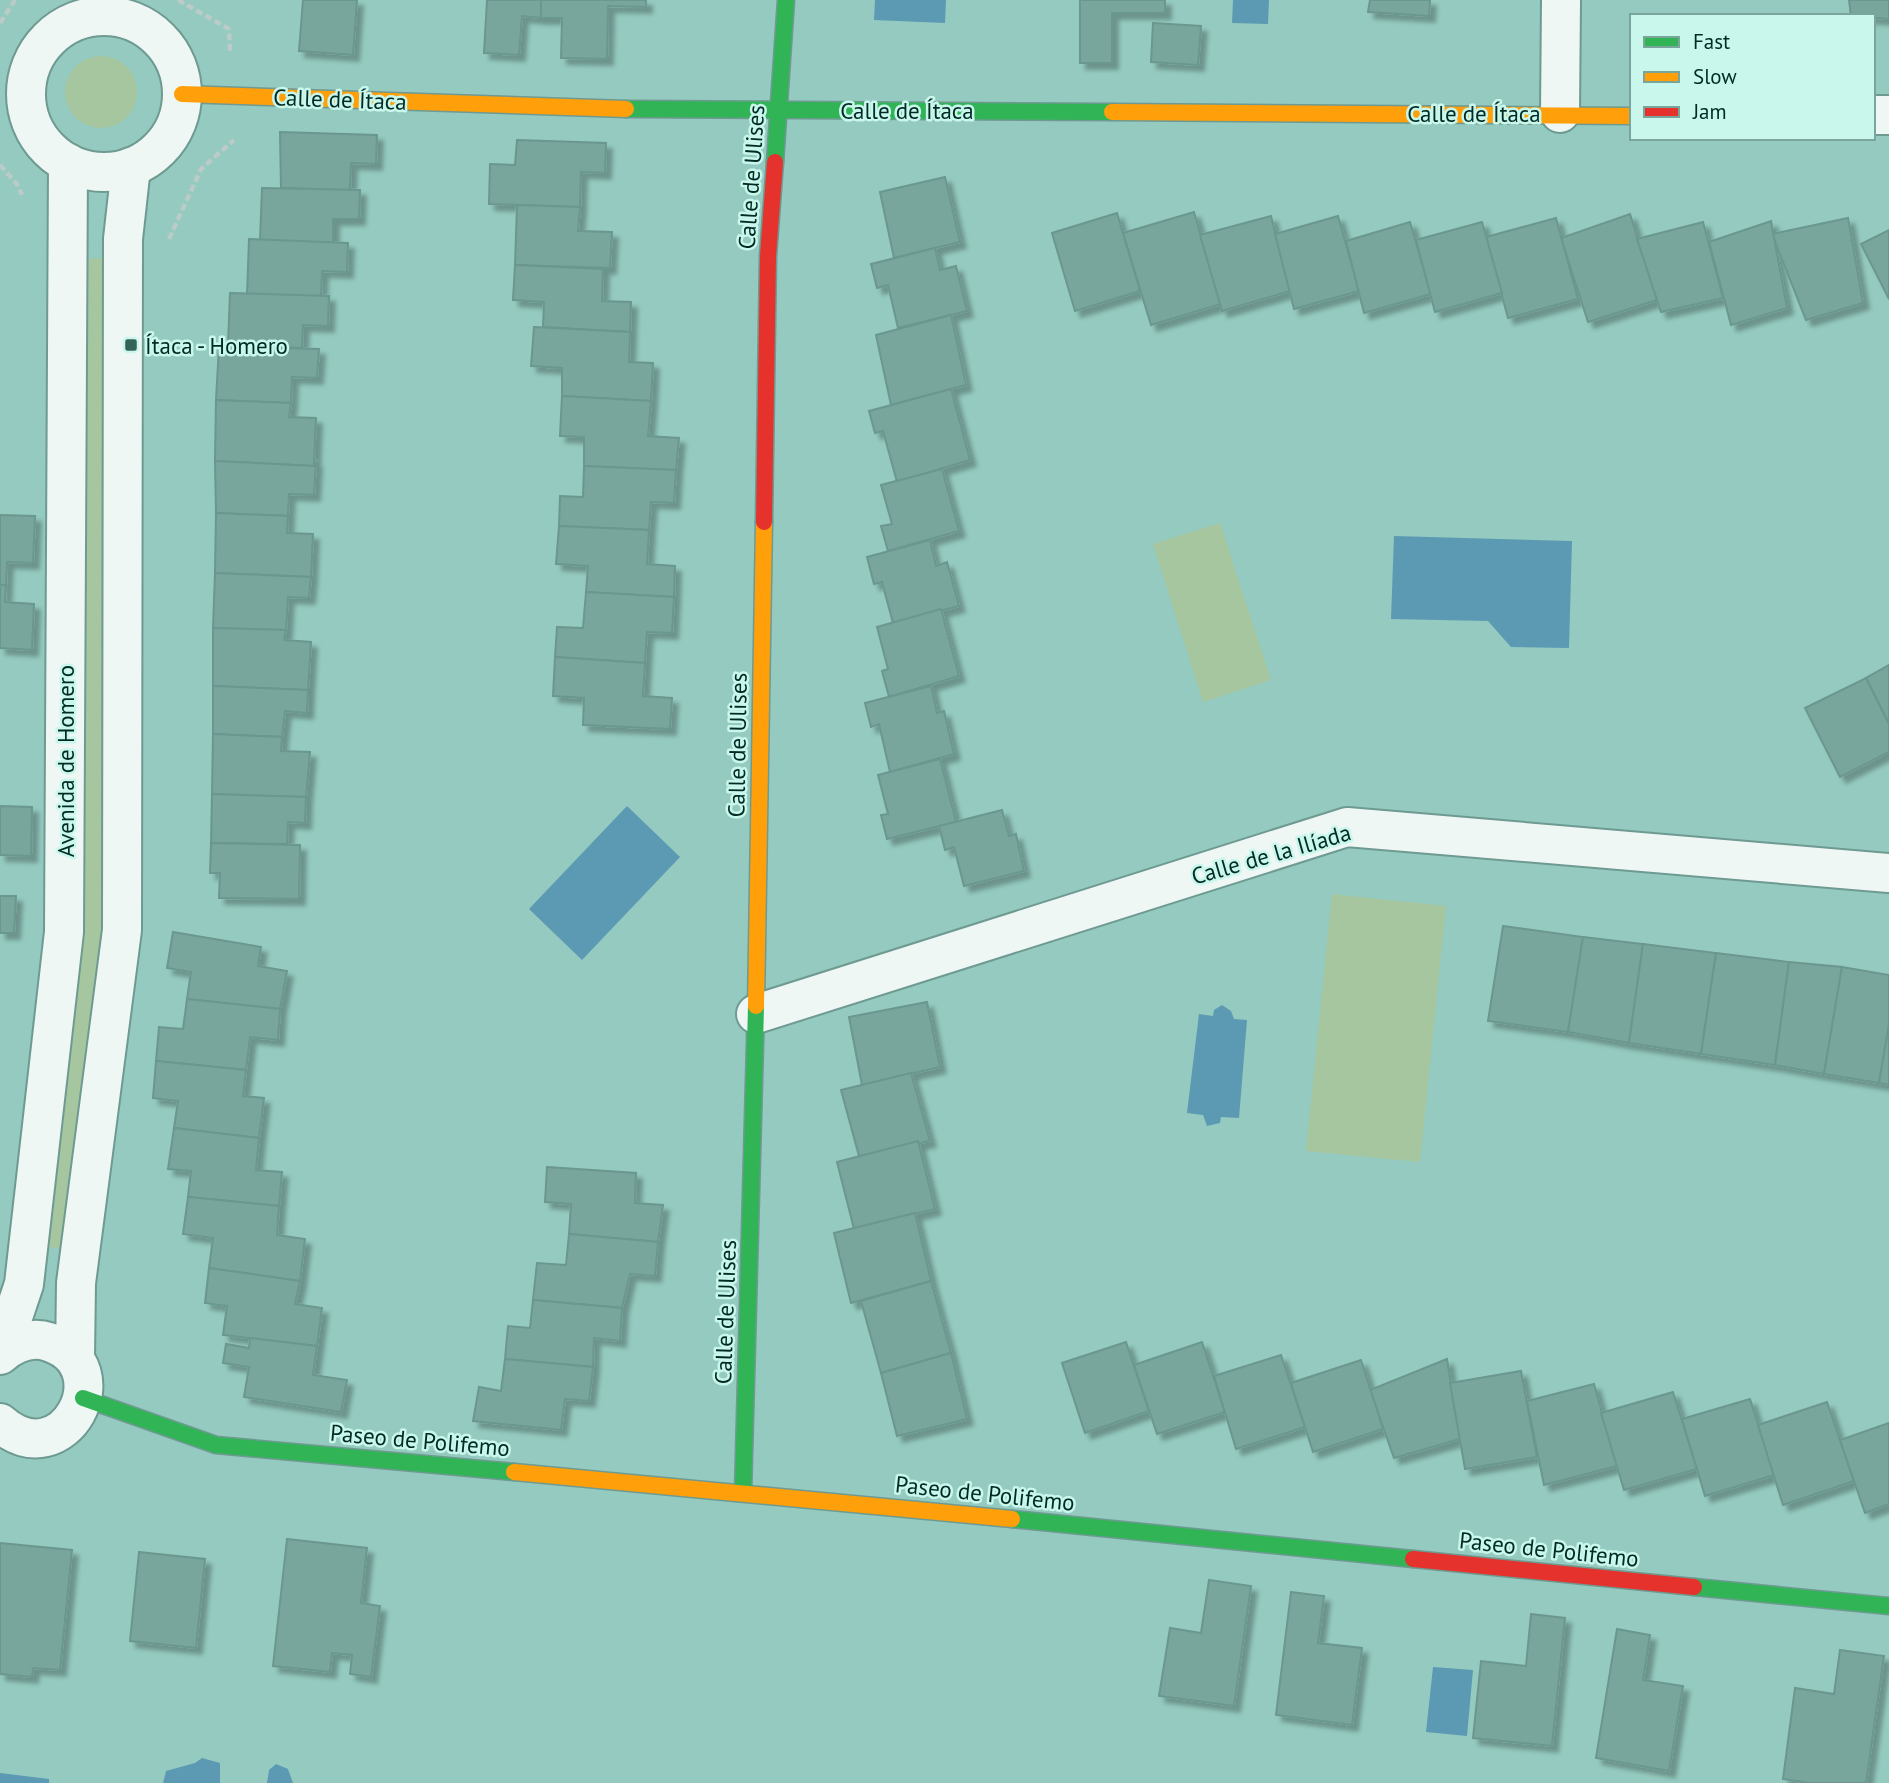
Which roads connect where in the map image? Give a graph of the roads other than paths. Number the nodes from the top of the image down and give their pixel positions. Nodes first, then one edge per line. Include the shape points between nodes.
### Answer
1 (786, 0) edge
2 (1561, 0) edge
3 (69, 12) edge
4 (138, 12) edge
5 (13, 90) edge
6 (181, 94) junction
7 (778, 110) junction
8 (1560, 113) junction
9 (1630, 116) edge
10 (68, 163) junction
11 (131, 167) junction
12 (1889, 873) edge
13 (756, 1014) junction
14 (1, 1354) edge
15 (75, 1358) junction
16 (83, 1398) junction
17 (0, 1423) edge
18 (743, 1492) junction
19 (1889, 1606) edge

1 - 7 street, Calle de Ulises
2 - 8 street
3 - 4 street via 91,17
3 - 5 street
4 - 6 street via 170,53
5 - 10 street via 36,132
6 - 7 street, Calle de Ítaca
6 - 11 street via 178,117 167,138 152,155
7 - 8 street, Calle de Ítaca
7 - 13 street, Calle de Ulises via 768,256
8 - 9 street, Calle de Ítaca
10 - 11 street via 109,172
10 - 14 street, Avenida de Homero via 64,932 24,1283
11 - 15 street via 123,239 122,930 76,1283
12 - 13 street, Calle de la Ilíada via 1347,827
13 - 18 street, Calle de Ulises
14 - 15 street via 19,1342 40,1339 59,1345
15 - 16 street via 83,1378
16 - 17 street via 75,1417 50,1436 16,1434
16 - 18 street, Paseo de Polifemo via 216,1445
18 - 19 street, Paseo de Polifemo

